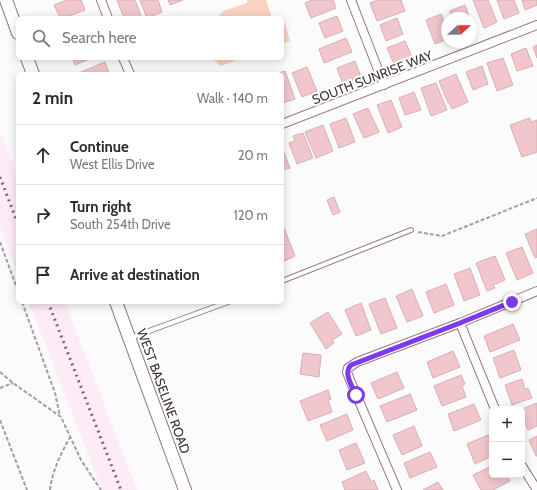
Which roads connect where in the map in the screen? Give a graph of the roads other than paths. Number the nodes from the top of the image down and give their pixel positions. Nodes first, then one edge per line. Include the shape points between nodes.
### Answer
1 (6, 0) edge
2 (101, 0) edge
3 (351, 0) edge
4 (107, 16) edge
5 (537, 25) edge
6 (16, 28) edge
7 (28, 60) edge
8 (124, 60) edge
9 (32, 72) edge
10 (129, 72) edge
11 (384, 85) junction
12 (284, 123) edge
13 (411, 230) road end
14 (284, 280) edge
15 (537, 291) edge
16 (117, 304) edge
17 (223, 304) edge
18 (460, 323) junction
19 (130, 338) junction
20 (494, 406) edge
21 (525, 471) edge
22 (185, 490) edge
23 (397, 490) edge
24 (537, 490) edge

1 - 6 main road
2 - 4 street
3 - 11 street
5 - 11 street, SOUTH SUNRISE WAY
7 - 9 main road
8 - 10 street
11 - 12 street, SOUTH SUNRISE WAY
13 - 14 lane
15 - 18 street
16 - 19 main road, WEST BASELINE ROAD
17 - 19 lane
18 - 20 street
18 - 23 street via 356,362 348,368 350,380
19 - 22 main road, WEST BASELINE ROAD
21 - 24 street

